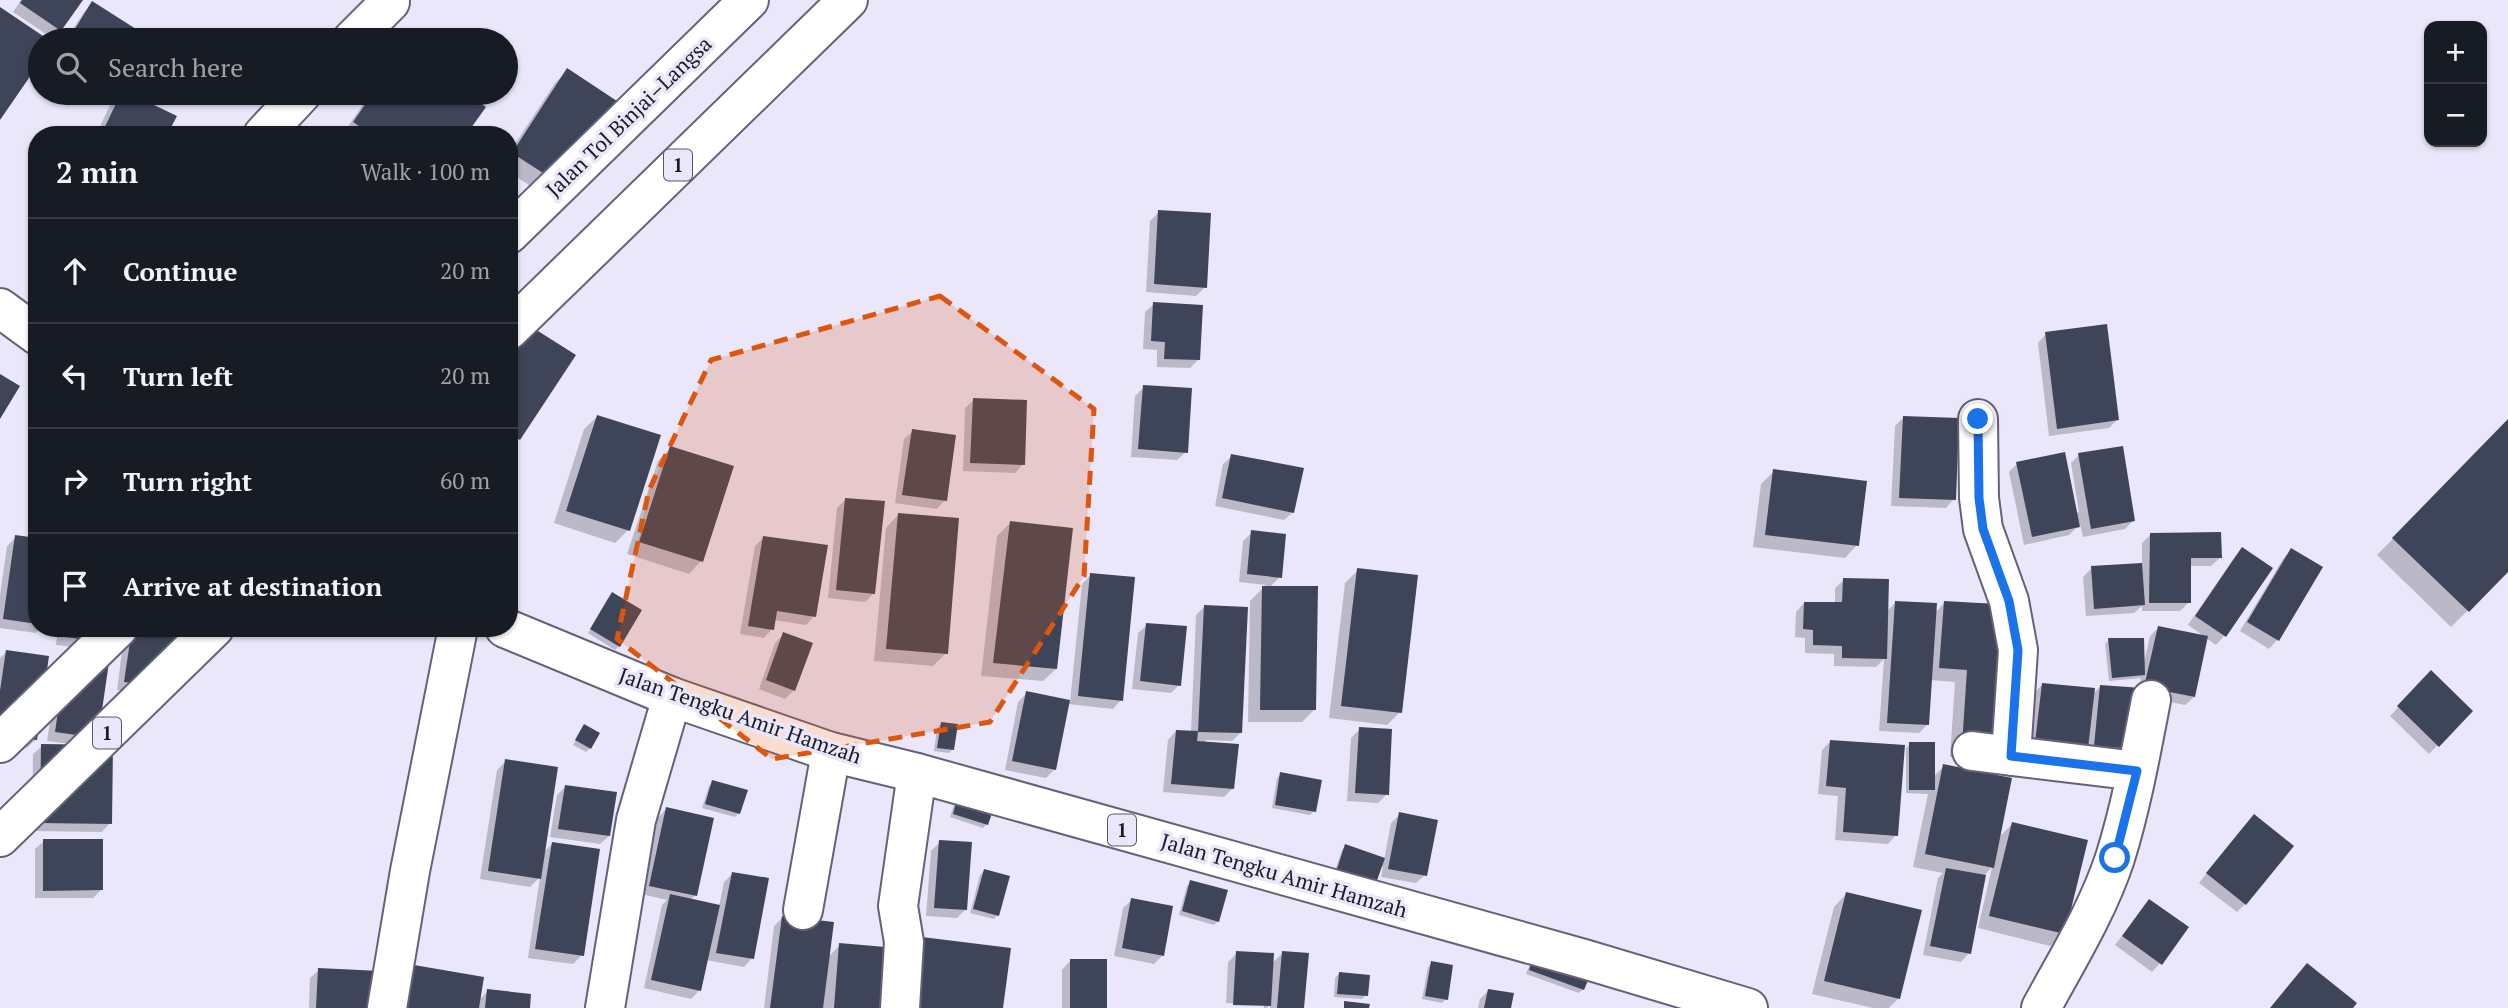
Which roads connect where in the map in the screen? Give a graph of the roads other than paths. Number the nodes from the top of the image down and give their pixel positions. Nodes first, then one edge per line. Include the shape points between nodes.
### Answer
1 (749, 0) edge
2 (848, 0) edge
3 (390, 2) dead end
4 (364, 28) edge
5 (291, 105) edge
6 (271, 126) edge
7 (518, 225) edge
8 (0, 308) edge
9 (518, 321) edge
10 (28, 328) edge
11 (1978, 419) dead end
12 (518, 633) edge
13 (109, 637) edge
14 (205, 637) edge
15 (456, 637) edge
16 (672, 697) junction
17 (2151, 700) dead end
18 (0, 743) edge
19 (1972, 751) dead end
20 (831, 752) junction
21 (2011, 756) junction
22 (2137, 771) junction
23 (917, 773) junction
24 (0, 837) edge
25 (803, 910) dead end
26 (387, 1008) edge
27 (606, 1008) edge
28 (901, 1008) edge
29 (1748, 1008) edge
30 (2041, 1008) edge

1 - 7 main road, Jalan Tol Binjai–Langsa
2 - 9 main road, 1
3 - 4 main road
5 - 6 main road
8 - 10 main road
11 - 21 main road via 1983,529 2009,601 2018,650
12 - 16 main road, Jalan Tengku Amir Hamzah / 1
13 - 18 main road
14 - 24 main road, 1
15 - 26 main road
16 - 20 main road, Jalan Tengku Amir Hamzah / 1
16 - 27 main road via 636,820
17 - 22 main road
19 - 21 main road
20 - 23 main road, Jalan Tengku Amir Hamzah / 1
20 - 25 main road
21 - 22 main road
22 - 30 main road via 2115,858
23 - 28 main road via 898,906 904,942
23 - 29 main road, Jalan Tengku Amir Hamzah / 1

